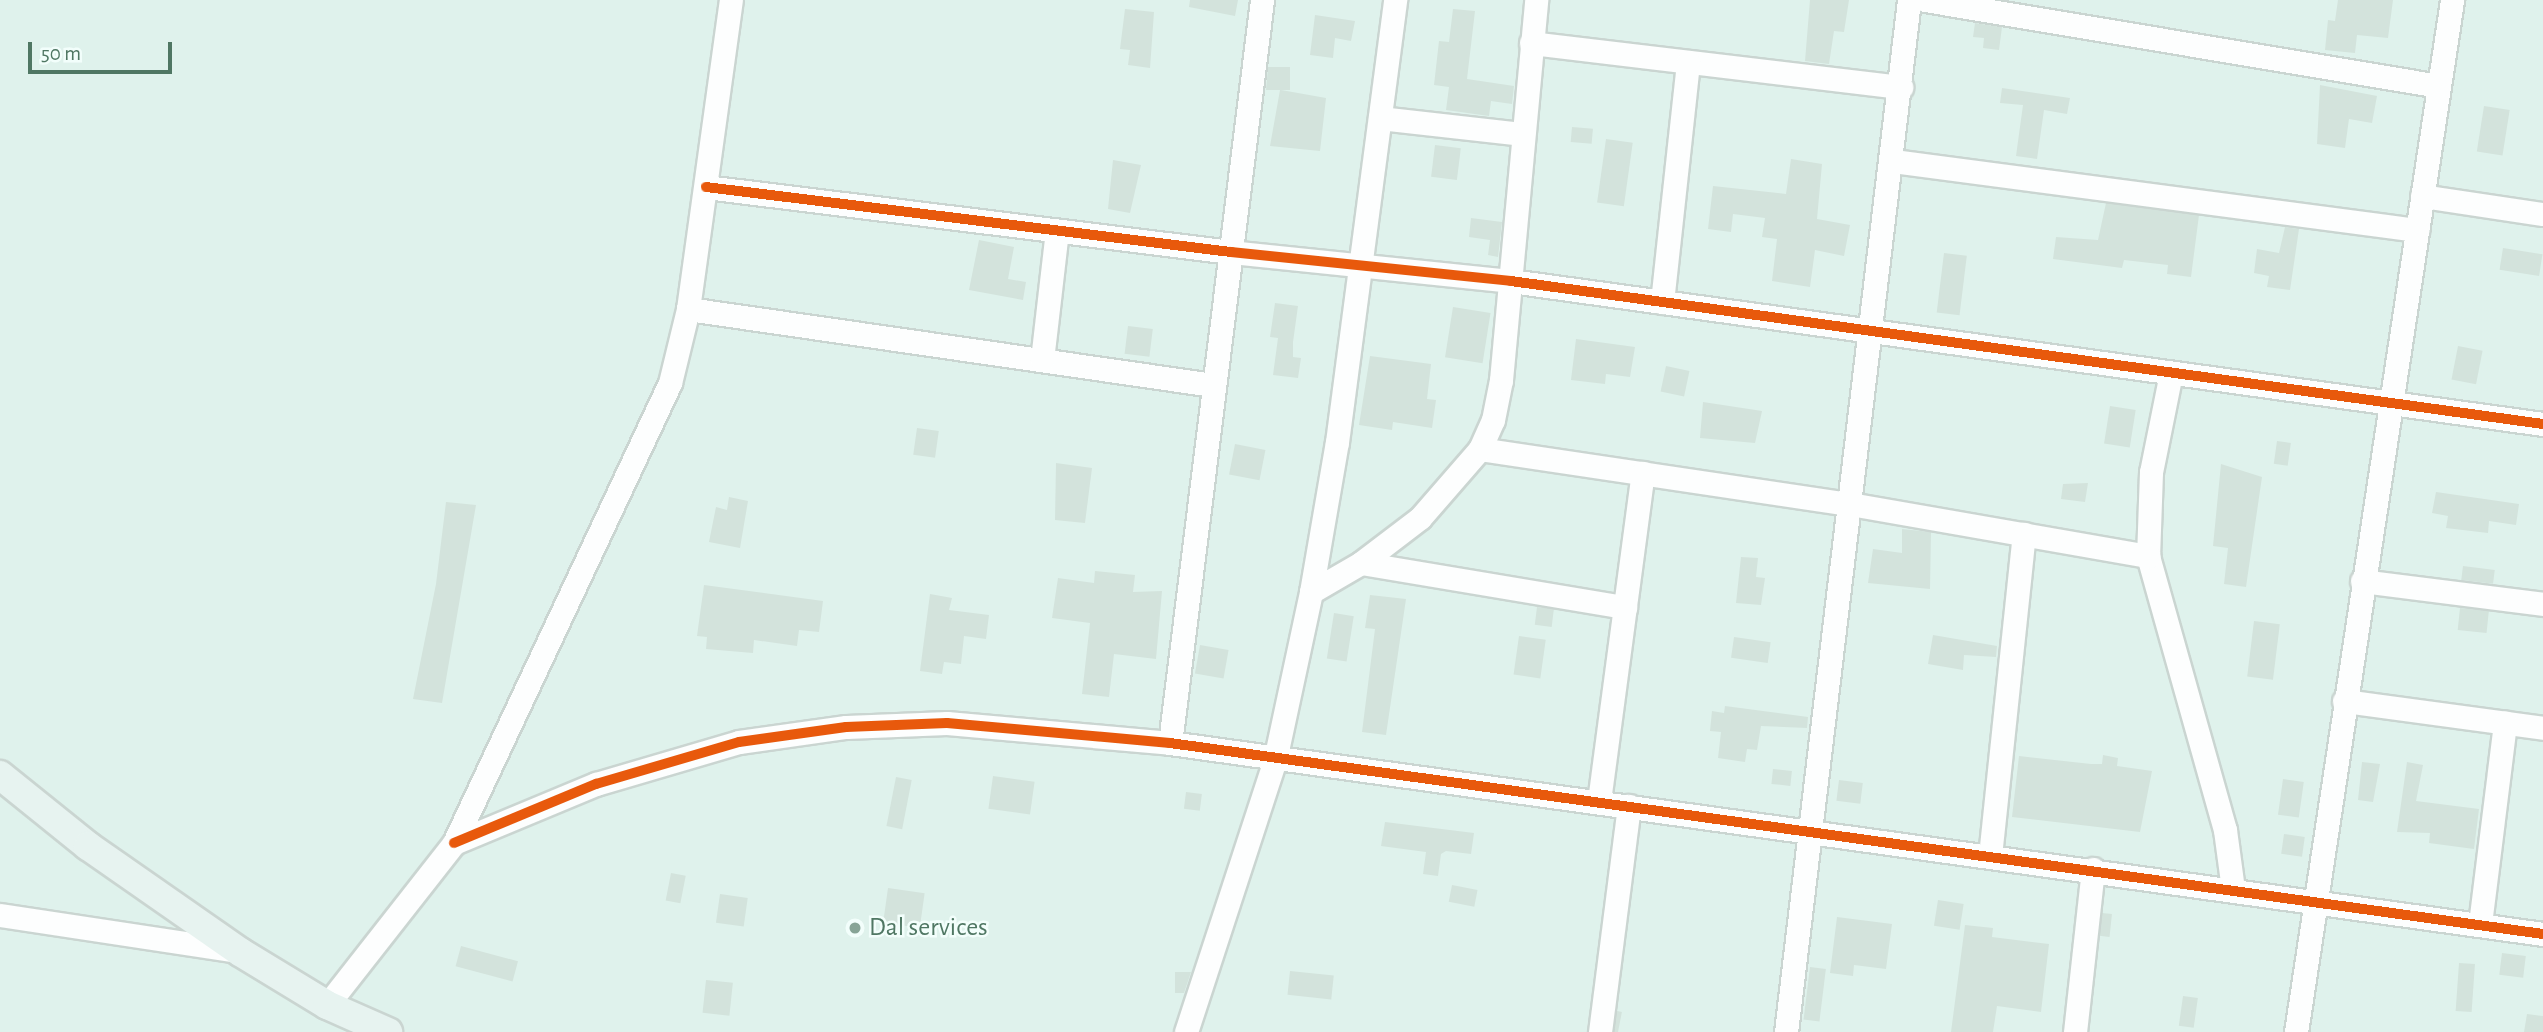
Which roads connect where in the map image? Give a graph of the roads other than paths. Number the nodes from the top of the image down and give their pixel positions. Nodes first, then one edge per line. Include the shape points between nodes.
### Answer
1 (731, 0) edge
2 (1262, 0) edge
3 (1395, 0) edge
4 (1536, 0) edge
5 (1909, 0) edge
6 (1925, 0) edge
7 (2452, 0) edge
8 (1531, 43) junction
9 (1688, 62) junction
10 (2439, 86) junction
11 (1901, 87) junction
12 (1380, 118) junction
13 (1522, 134) junction
14 (1892, 161) junction
15 (706, 187) junction
16 (2422, 196) junction
17 (2543, 214) edge
18 (1058, 230) junction
19 (2417, 230) junction
20 (1231, 252) junction
21 (1360, 267) junction
22 (1511, 281) junction
23 (1662, 302) junction
24 (688, 309) junction
25 (1872, 330) junction
26 (1042, 360) junction
27 (2171, 373) junction
28 (1213, 385) junction
29 (2389, 403) junction
30 (2543, 424) edge
31 (1480, 449) junction
32 (1643, 473) junction
33 (1850, 504) junction
34 (2024, 534) junction
35 (2148, 556) junction
36 (1361, 563) junction
37 (2362, 581) junction
38 (1311, 592) junction
39 (2543, 604) edge
40 (1625, 607) junction
41 (2344, 701) junction
42 (2505, 723) junction
43 (2543, 728) edge
44 (1170, 743) junction
45 (1275, 761) junction
46 (0, 775) edge
47 (1598, 801) junction
48 (1629, 806) junction
49 (1810, 832) junction
50 (454, 843) junction
51 (1990, 856) junction
52 (2093, 870) junction
53 (2234, 888) junction
54 (2313, 900) junction
55 (0, 915) edge
56 (2480, 924) junction
57 (2543, 934) edge
58 (240, 951) junction
59 (327, 1005) junction
60 (388, 1032) edge
61 (1186, 1032) edge
62 (1600, 1032) edge
63 (1786, 1032) edge
64 (2075, 1032) edge
65 (2296, 1032) edge

1 - 15 street
2 - 20 street
3 - 12 street
4 - 8 street
5 - 11 street
6 - 10 street
7 - 10 street
8 - 9 street
8 - 13 street
9 - 11 street
9 - 23 street
10 - 16 street
11 - 14 street
12 - 13 street
12 - 21 street
13 - 22 street
14 - 19 street
14 - 25 street
15 - 18 street
15 - 24 street
16 - 17 street
16 - 19 street
18 - 20 street
18 - 26 street
19 - 29 street
20 - 21 street
20 - 28 street
21 - 22 street
21 - 38 street
22 - 23 street
22 - 31 street via 1501,380 1493,420
23 - 25 street
24 - 26 street
24 - 50 street via 670,383 640,452
25 - 27 street
25 - 33 street
26 - 28 street
27 - 29 street
27 - 35 street via 2151,472
28 - 44 street
29 - 30 street
29 - 37 street
31 - 32 street
31 - 36 street via 1420,517
32 - 33 street
32 - 40 street
33 - 34 street
33 - 49 street
34 - 35 street
34 - 51 street
35 - 53 street via 2225,830
36 - 38 street
36 - 40 street
37 - 39 street
37 - 41 street
38 - 45 street
40 - 47 street
41 - 42 street
41 - 54 street
42 - 43 street
42 - 56 street
44 - 45 street
44 - 50 street via 947,723 846,727 739,742 651,766
45 - 47 street
45 - 61 street
46 - 58 main road via 88,846
47 - 48 street
48 - 49 street
48 - 62 street
49 - 51 street
49 - 63 street
50 - 59 street
51 - 52 street
52 - 53 street
52 - 64 street
53 - 54 street
54 - 56 street
54 - 65 street
55 - 58 street
56 - 57 street
58 - 59 main road
59 - 60 main road

